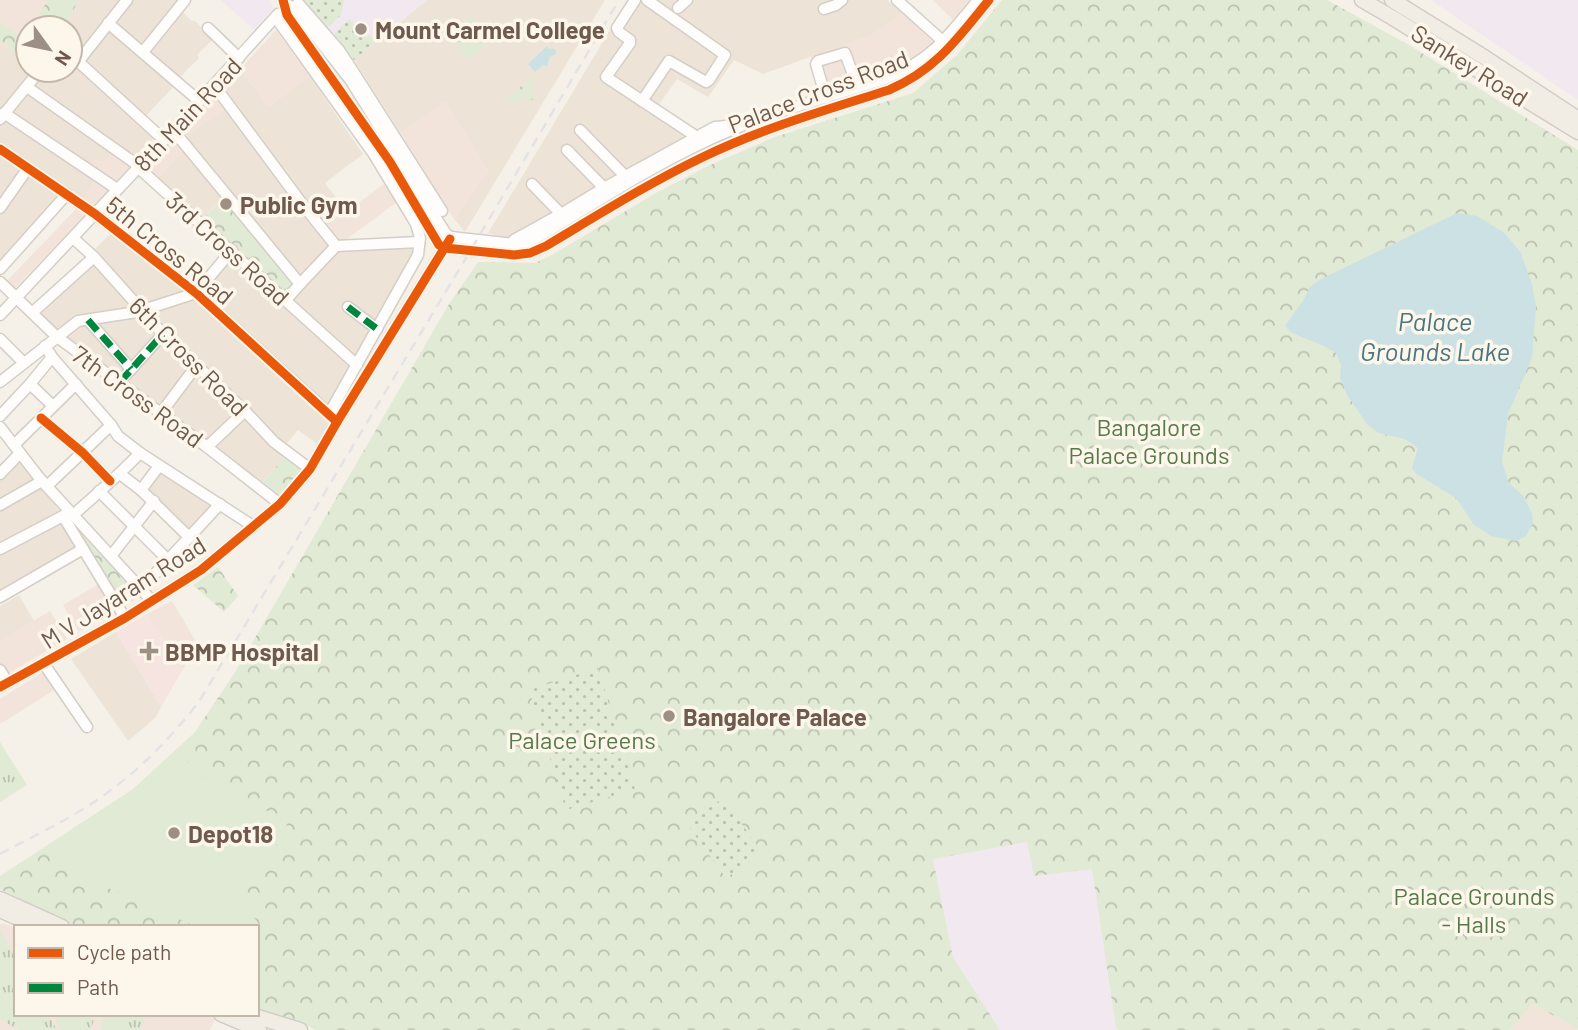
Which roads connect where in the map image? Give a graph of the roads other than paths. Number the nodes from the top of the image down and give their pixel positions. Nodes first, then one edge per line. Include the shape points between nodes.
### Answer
1 (127, 0) edge
2 (185, 0) edge
3 (635, 0) edge
4 (647, 0) edge
5 (842, 0) edge
6 (897, 0) edge
7 (978, 0) edge
8 (989, 0) edge
9 (1362, 0) edge
10 (284, 2) edge
11 (1399, 2) edge
12 (824, 9) dead end
13 (276, 18) junction
14 (108, 23) junction
15 (208, 28) dead end
16 (947, 45) junction
17 (84, 48) edge
18 (143, 52) junction
19 (239, 58) junction
20 (84, 67) edge
21 (29, 84) edge
22 (214, 85) junction
23 (27, 87) junction
24 (858, 88) junction
25 (826, 98) junction
26 (199, 101) junction
27 (642, 101) junction
28 (2, 116) edge
29 (1578, 119) edge
30 (770, 122) junction
31 (747, 125) junction
32 (173, 130) junction
33 (580, 130) dead end
34 (1578, 132) edge
35 (696, 137) junction
36 (164, 140) junction
37 (0, 149) edge
38 (567, 150) dead end
39 (139, 166) junction
40 (28, 168) junction
41 (625, 177) junction
42 (532, 184) dead end
43 (604, 188) junction
44 (117, 189) junction
45 (67, 194) junction
46 (0, 208) edge
47 (442, 211) dead end
48 (95, 214) junction
49 (561, 215) junction
50 (448, 235) junction
51 (73, 238) junction
52 (513, 240) dead end
53 (419, 242) junction
54 (492, 245) junction
55 (336, 246) junction
56 (442, 247) junction
57 (232, 250) junction
58 (94, 257) junction
59 (0, 269) edge
60 (0, 282) edge
61 (300, 284) junction
62 (196, 293) junction
63 (17, 297) junction
64 (286, 300) junction
65 (348, 307) dead end
66 (141, 310) junction
67 (33, 312) junction
68 (0, 315) edge
69 (88, 320) junction
70 (377, 330) junction
71 (163, 334) junction
72 (57, 337) junction
73 (0, 339) edge
74 (45, 346) junction
75 (52, 357) junction
76 (24, 363) junction
77 (197, 365) junction
78 (357, 365) junction
79 (131, 369) junction
80 (0, 382) edge
81 (120, 382) junction
82 (30, 384) junction
83 (76, 384) junction
84 (53, 406) junction
85 (244, 411) junction
86 (160, 413) junction
87 (0, 416) edge
88 (336, 417) junction
89 (41, 418) junction
90 (111, 425) junction
91 (0, 427) edge
92 (207, 447) junction
93 (17, 449) junction
94 (83, 453) junction
95 (140, 453) junction
96 (159, 466) junction
97 (310, 469) junction
98 (0, 474) edge
99 (120, 474) junction
100 (110, 481) junction
101 (44, 484) junction
102 (141, 490) junction
103 (99, 491) junction
104 (154, 501) junction
105 (220, 504) junction
106 (280, 504) junction
107 (0, 505) edge
108 (69, 514) junction
109 (133, 526) junction
110 (253, 526) junction
111 (189, 537) junction
112 (0, 549) edge
113 (83, 549) junction
114 (111, 556) junction
115 (168, 560) junction
116 (141, 589) junction
117 (0, 597) edge
118 (152, 601) junction
119 (125, 618) junction
120 (44, 664) junction
121 (0, 670) edge
122 (4, 685) edge
123 (87, 727) dead end
124 (0, 899) edge
125 (0, 910) edge
126 (34, 925) edge
127 (58, 925) edge
128 (226, 1016) edge
129 (254, 1016) edge
130 (259, 1030) edge
131 (300, 1030) edge

1 - 14 street
2 - 18 street
3 - 27 street via 617,28 630,40 629,45 606,77
4 - 27 street via 725,55 706,82 669,61
5 - 12 street
6 - 16 street
7 - 16 street, Palace Cross Road
8 - 16 street, Palace Cross Road
9 - 34 main road, Sankey Road
10 - 13 street, 8th Main Road
10 - 47 street via 298,2 339,50
10 - 50 street via 293,7 351,81
10 - 56 street via 287,15 390,162
11 - 29 main road, Sankey Road
13 - 19 street, 8th Main Road
13 - 53 street via 373,153 416,224
14 - 17 street
14 - 18 street
15 - 19 street
16 - 24 street, Palace Cross Road via 902,72
16 - 30 street, Palace Cross Road via 923,71 889,90
18 - 26 street
19 - 22 street, 8th Main Road
20 - 36 street
21 - 23 street
22 - 26 street, 8th Main Road
22 - 55 street
23 - 28 street
23 - 39 street, 3rd Cross Road
24 - 25 street, Palace Cross Road
24 - 25 street via 845,53 818,61
25 - 30 street, Palace Cross Road
26 - 32 street, 8th Main Road
27 - 35 street
28 - 44 street
30 - 31 street, Palace Cross Road
30 - 54 street, Palace Cross Road via 546,246 514,255
31 - 35 street via 715,127
31 - 54 street, Palace Cross Road via 699,144 527,242
32 - 36 street, 8th Main Road
32 - 61 street
33 - 41 street
35 - 41 street
36 - 39 street, 8th Main Road
37 - 40 street, 5th Cross Road
38 - 43 street
39 - 44 street, 8th Main Road
39 - 57 street, 3rd Cross Road
40 - 45 street, 5th Cross Road
40 - 46 street
41 - 43 street
42 - 49 street
43 - 49 street
44 - 48 street, 8th Main Road
45 - 48 street, 5th Cross Road
45 - 59 street
48 - 51 street, 8th Main Road
48 - 62 street, 5th Cross Road
49 - 52 street
50 - 54 street
50 - 56 street
51 - 58 street, 6th Cross Road
51 - 63 street, 8th Main Road
53 - 55 street
53 - 70 street via 418,255
54 - 56 street
55 - 61 street
56 - 88 street
57 - 62 street
57 - 64 street, 3rd Cross Road
58 - 66 street, 6th Cross Road
58 - 67 street
60 - 63 street, 7th Cross Road
61 - 64 street
62 - 66 street
62 - 88 street, 5th Cross Road
63 - 67 street, 7th Cross Road
63 - 68 street, 8th Main Road
64 - 78 street, 3rd Cross Road
65 - 70 street
66 - 69 street
66 - 71 street, 6th Cross Road
67 - 72 street, 7th Cross Road
69 - 72 street via 78,321
69 - 79 street
70 - 78 street
71 - 77 street, 6th Cross Road
71 - 79 street
72 - 74 street
72 - 81 street, 7th Cross Road
73 - 76 street
74 - 75 street
74 - 76 street
75 - 82 street
75 - 83 street
76 - 80 street
77 - 85 street, 6th Cross Road
77 - 86 street
78 - 88 street
79 - 81 street
81 - 86 street, 7th Cross Road
82 - 84 street
82 - 87 street
83 - 84 street
83 - 90 street
84 - 89 street
85 - 92 street
85 - 97 street, 6th Cross Road
86 - 92 street, 7th Cross Road
88 - 97 street, M V Jayaram Road
89 - 93 street
89 - 94 street
90 - 94 street
90 - 95 street
91 - 93 street
92 - 106 street, 7th Cross Road
93 - 98 street
93 - 101 street
94 - 100 street
94 - 101 street
95 - 96 street
95 - 99 street
96 - 102 street
96 - 105 street
97 - 106 street, M V Jayaram Road
99 - 100 street
99 - 102 street
100 - 103 street
101 - 107 street
101 - 108 street
102 - 104 street
103 - 108 street
103 - 109 street
104 - 109 street
104 - 111 street
105 - 110 street
105 - 111 street
106 - 110 street, M V Jayaram Road
108 - 112 street
108 - 113 street
108 - 114 street
109 - 114 street
109 - 115 street
110 - 118 street, M V Jayaram Road via 201,570
111 - 115 street
113 - 117 street
113 - 119 street
114 - 116 street
115 - 116 street
116 - 118 street
118 - 119 street, M V Jayaram Road
119 - 120 street, M V Jayaram Road
120 - 122 street, M V Jayaram Road
120 - 123 street
121 - 122 street
124 - 127 main road
125 - 126 main road
128 - 130 main road
129 - 131 main road

